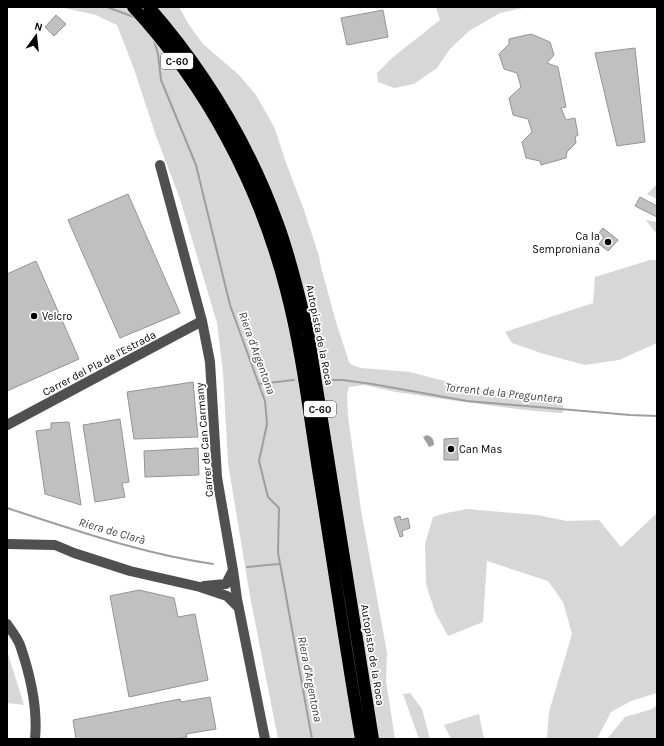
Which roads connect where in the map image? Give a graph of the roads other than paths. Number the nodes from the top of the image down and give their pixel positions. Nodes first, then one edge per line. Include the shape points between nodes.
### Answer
1 (133, 7) edge
2 (149, 7) edge
3 (160, 165) dead end
4 (202, 322) junction
5 (7, 425) edge
6 (7, 545) edge
7 (233, 570) junction
8 (200, 587) junction
9 (239, 608) junction
10 (7, 624) edge
11 (36, 739) edge
12 (265, 739) edge
13 (360, 739) edge
14 (373, 739) edge

1 - 13 highway, C-60 via 181,65 216,119 243,170 275,251 294,323
2 - 14 highway, Autopista de la Roca / C-60 via 215,94 249,154 279,224 308,332
3 - 4 street, Carrer de Can Carmany
4 - 5 street, Carrer del Pla de l'Estrada
4 - 7 street, Carrer de Can Carmany via 210,362 217,477
6 - 8 street via 55,545 130,571
7 - 8 street via 226,584
7 - 9 street, Carrer de Can Carmany
8 - 9 street via 227,596
9 - 12 street, Carrer de Can Carmany
10 - 11 street via 19,644 32,689

